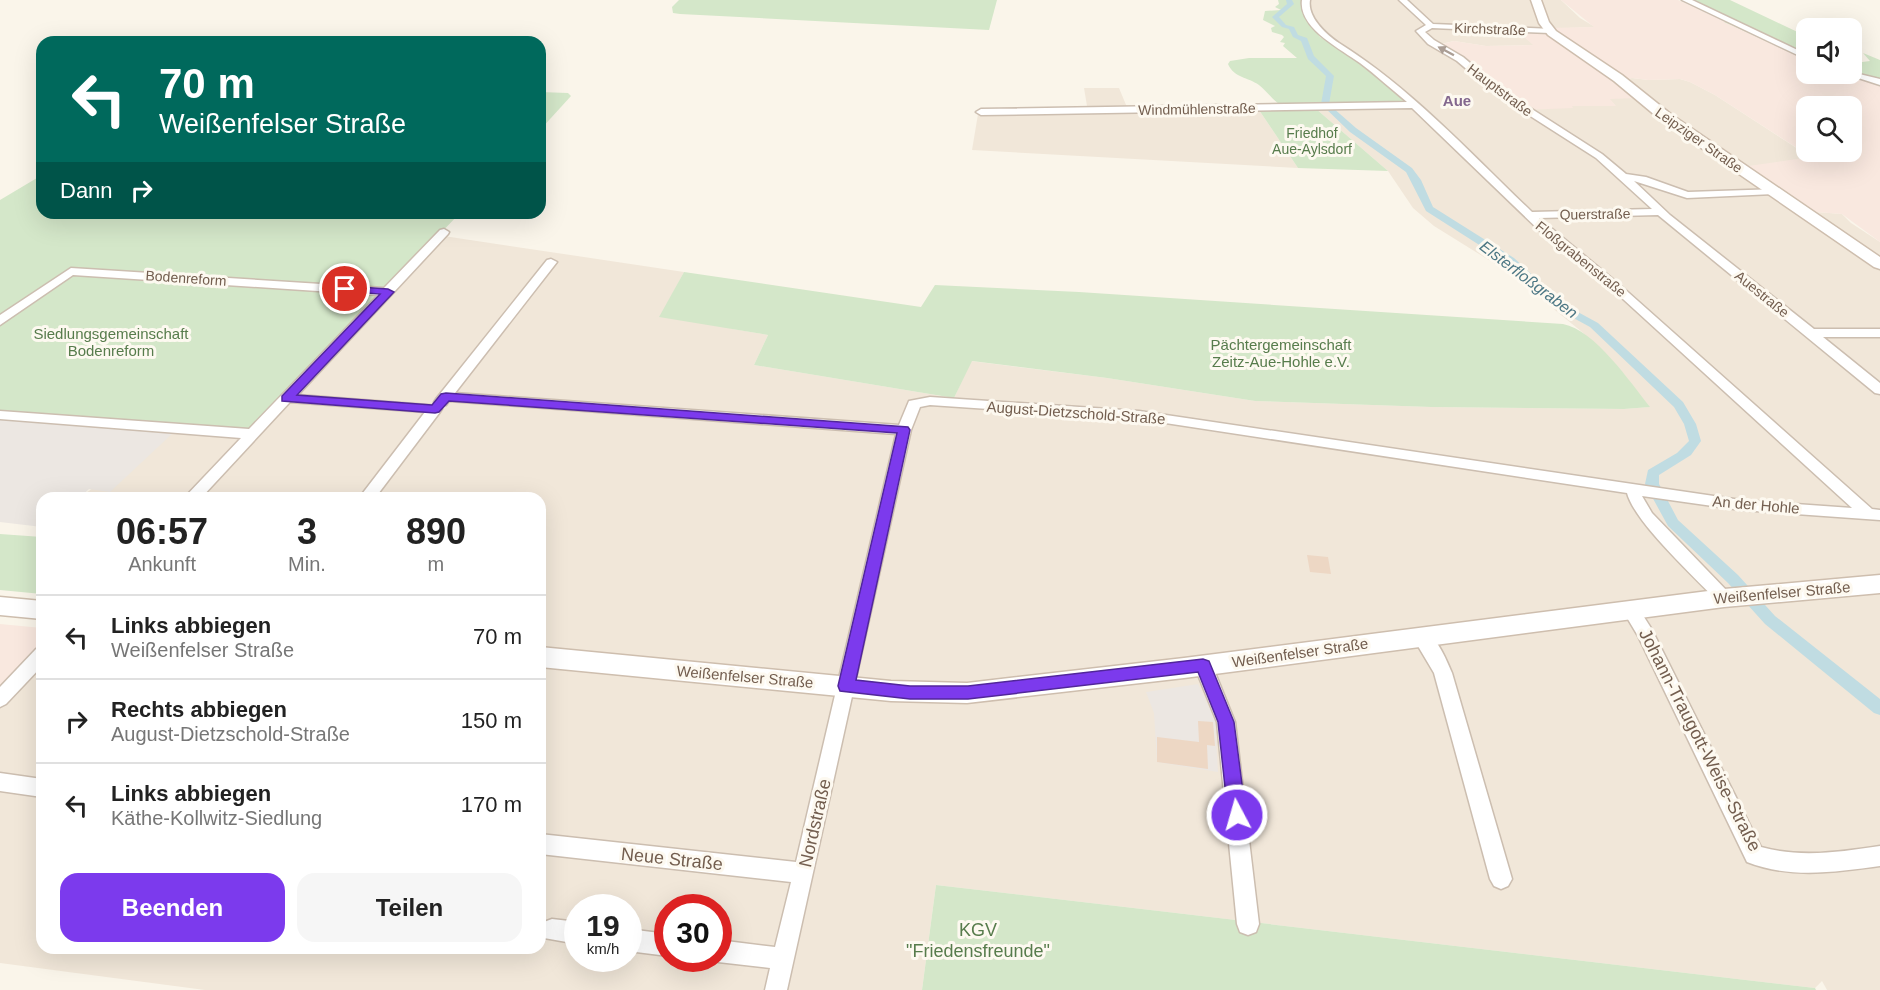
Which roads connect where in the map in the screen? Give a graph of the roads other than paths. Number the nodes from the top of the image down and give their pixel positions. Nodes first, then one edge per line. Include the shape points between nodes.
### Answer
1 (1306, 0) edge
2 (1403, 0) edge
3 (1536, 0) edge
4 (1686, 0) edge
5 (1431, 26) junction
6 (1550, 31) junction
7 (1796, 52) edge
8 (1862, 77) edge
9 (1880, 82) edge
10 (1414, 105) junction
11 (981, 112) dead end
12 (1624, 177) junction
13 (1774, 191) junction
14 (1687, 195) junction
15 (1645, 196) junction
16 (1661, 212) junction
17 (1529, 215) junction
18 (444, 232) dead end
19 (551, 262) dead end
20 (1880, 264) edge
21 (388, 292) junction
22 (0, 321) edge
23 (1811, 333) junction
24 (1880, 333) edge
25 (1880, 390) edge
26 (446, 397) junction
27 (287, 398) junction
28 (435, 409) junction
29 (0, 415) edge
30 (904, 430) junction
31 (253, 434) junction
32 (198, 492) edge
33 (372, 492) edge
34 (1646, 492) junction
35 (1874, 514) edge
36 (1880, 584) edge
37 (1740, 596) junction
38 (0, 606) edge
39 (36, 609) edge
40 (1631, 611) junction
41 (1421, 636) junction
42 (546, 658) edge
43 (36, 660) edge
44 (1203, 665) junction
45 (846, 686) junction
46 (0, 699) edge
47 (0, 782) edge
48 (36, 787) edge
49 (546, 845) edge
50 (1880, 856) edge
51 (803, 873) junction
52 (1501, 879) dead end
53 (1248, 924) dead end
54 (552, 930) dead end
55 (564, 931) edge
56 (732, 953) edge
57 (784, 959) junction
58 (776, 990) edge

1 - 10 street, Floßgrabenstraße via 1307,12 1321,33
2 - 5 street
3 - 6 street
4 - 7 street
5 - 6 street, Kirchstraße
12 -> 5 street, Hauptstraße via 1595,153 1524,109 1460,59 1431,42 1421,30
6 - 13 street, Leipziger Straße via 1618,78 1661,114
8 - 9 street
10 - 11 street, Windmühlenstraße
10 - 17 street, Floßgrabenstraße
12 - 14 street, Hauptstraße via 1642,179
12 - 15 street, Hauptstraße
13 - 14 street, Hauptstraße
13 - 20 street, Leipziger Straße
14 - 15 street, Hauptstraße
15 - 16 street, Auestraße
16 - 17 street, Querstraße
16 - 23 street, Auestraße
17 - 35 street, Floßgrabenstraße via 1617,287
18 - 21 street
19 - 26 street
21 - 22 street, Bodenreform via 71,271
21 - 27 street
23 - 24 street
23 - 25 street, Auestraße
26 - 28 street
26 - 30 street
27 - 28 street
27 - 31 street
28 - 33 street
29 - 31 street
30 - 34 street, August-Dietzschold-Straße via 911,407 919,402 1139,415
30 - 45 street, August-Dietzschold-Straße
31 - 32 street
34 - 35 street, An der Hohle via 1753,506
34 - 37 street via 1637,503 1647,517
36 - 37 street, Weißenfelser Straße
37 - 40 street, Weißenfelser Straße
38 - 39 street
40 - 41 street, Weißenfelser Straße
40 - 50 street, Johann-Traugott-Weise-Straße via 1646,633 1754,855 1814,865
41 - 44 street, Weißenfelser Straße
41 - 52 street via 1443,674
42 - 45 street, Weißenfelser Straße
43 - 46 street
44 - 45 street, Weißenfelser Straße via 968,693
44 - 53 street via 1226,722
45 - 51 street, Nordstraße
47 - 48 street
49 - 51 street, Neue Straße
51 - 57 street, Nordstraße
54 - 55 street
56 - 57 street
57 - 58 street, Nordstraße

